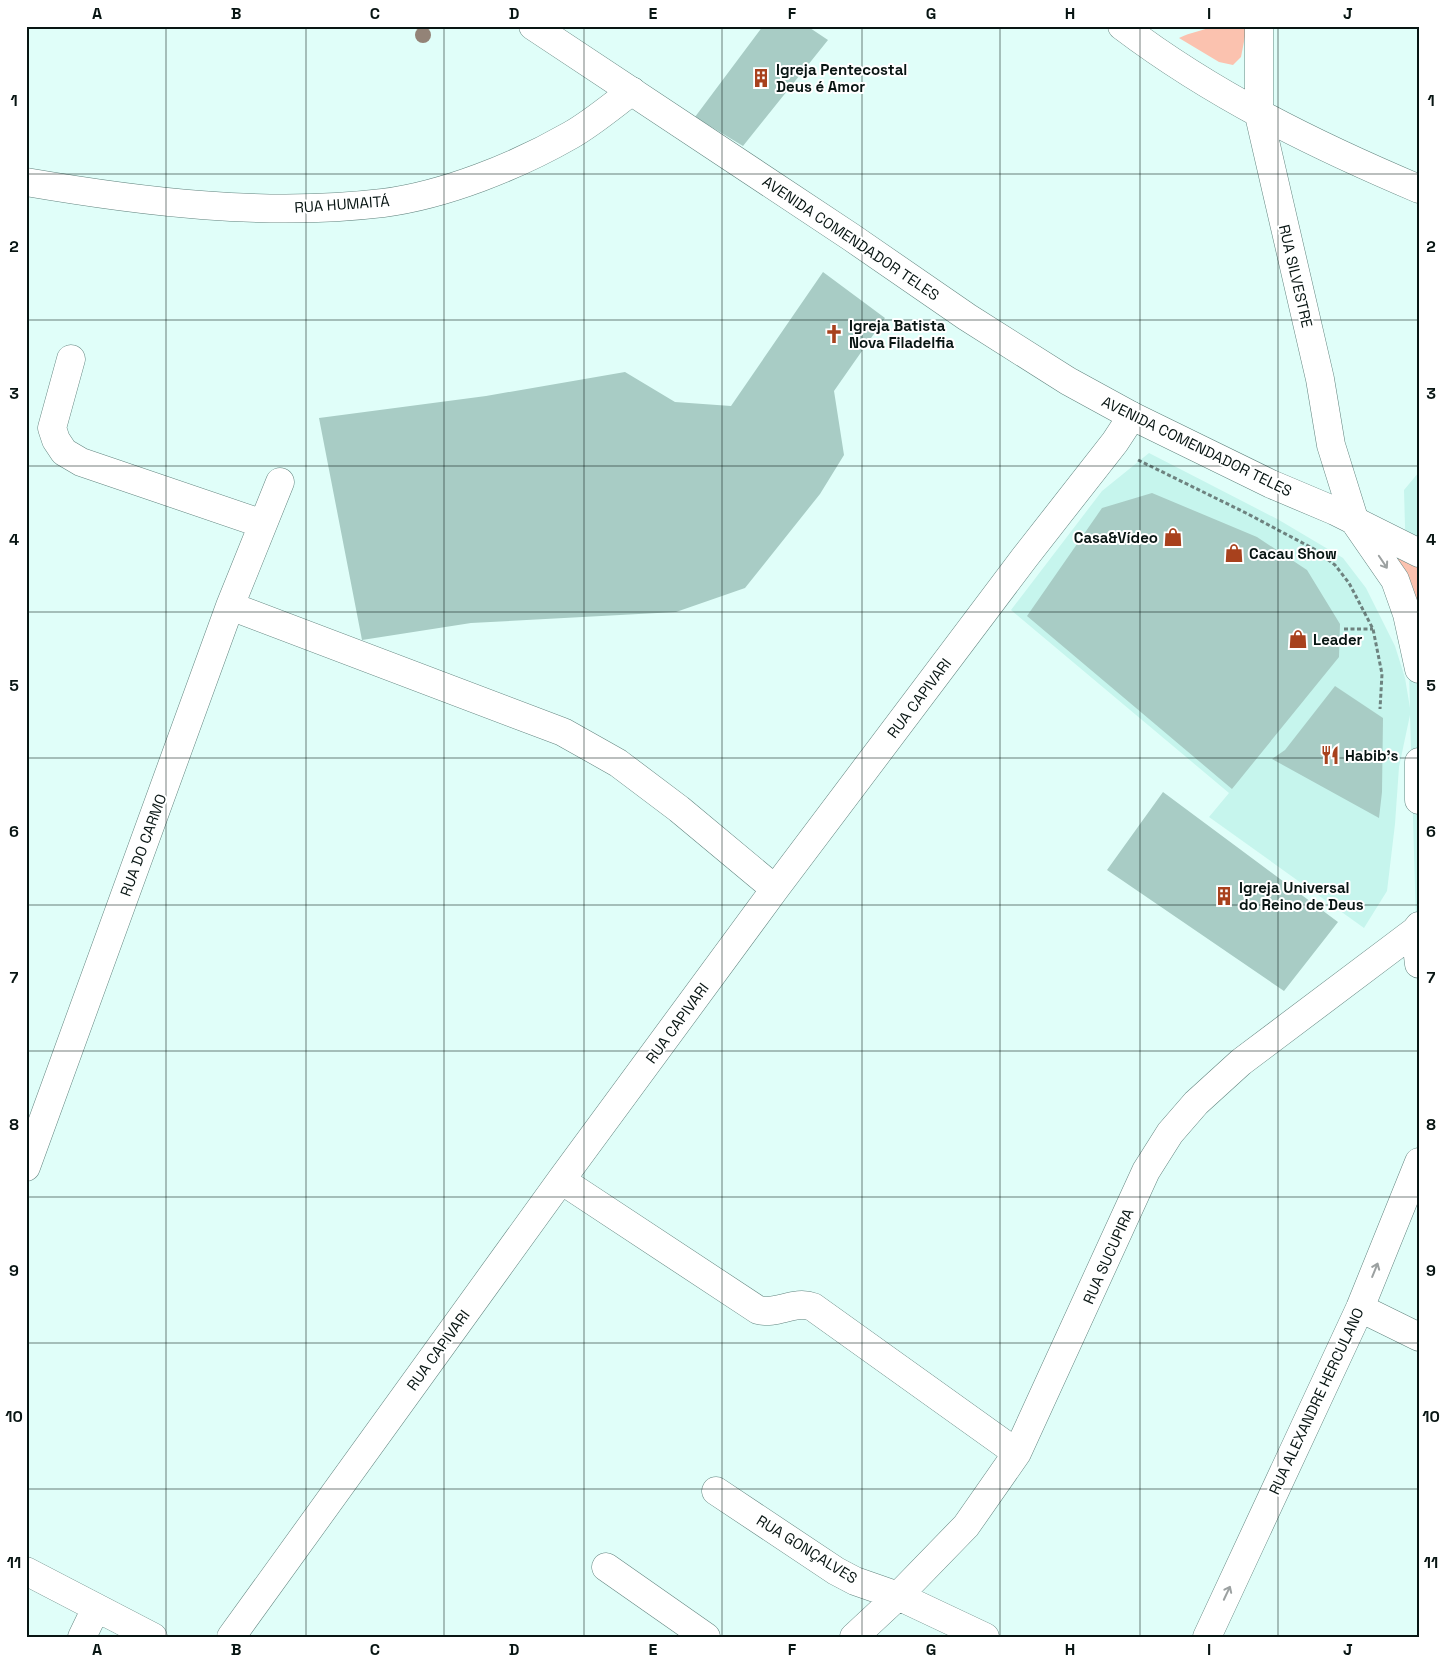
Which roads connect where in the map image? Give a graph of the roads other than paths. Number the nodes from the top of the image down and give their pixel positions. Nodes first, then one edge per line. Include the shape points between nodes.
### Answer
1 (533, 26) edge
2 (1122, 26) edge
3 (1259, 26) edge
4 (632, 91) junction
5 (1259, 115) junction
6 (26, 182) edge
7 (1414, 184) edge
8 (71, 359) dead end
9 (1132, 416) junction
10 (280, 482) dead end
11 (1355, 522) junction
12 (263, 524) junction
13 (1419, 553) edge
14 (230, 606) junction
15 (1419, 669) edge
16 (1419, 762) edge
17 (1419, 800) edge
18 (776, 889) junction
19 (1417, 928) edge
20 (1419, 964) edge
21 (1419, 1162) edge
22 (26, 1167) edge
23 (561, 1180) junction
24 (1360, 1308) junction
25 (1419, 1337) edge
26 (1018, 1453) junction
27 (716, 1491) dead end
28 (606, 1567) dead end
29 (26, 1570) edge
30 (898, 1596) junction
31 (96, 1608) junction
32 (82, 1637) edge
33 (152, 1637) edge
34 (231, 1637) edge
35 (706, 1637) edge
36 (854, 1637) edge
37 (985, 1637) edge
38 (1207, 1637) edge

1 - 4 street, AVENIDA COMENDADOR TELES
2 - 5 street
3 - 5 street, RUA SILVESTRE
4 - 6 street, RUA HUMAITÁ via 571,135 512,164 446,189 385,202 318,208 235,207 85,192
4 - 9 street, AVENIDA COMENDADOR TELES via 967,317 1068,381
5 - 7 street
5 - 11 street, RUA SILVESTRE via 1320,378 1331,445
8 - 12 street via 52,428 64,452 82,462
9 - 11 street, AVENIDA COMENDADOR TELES
9 - 18 street, RUA CAPIVARI
10 - 12 street, RUA DO CARMO
11 - 13 street, AVENIDA COMENDADOR TELES
11 -> 15 street via 1395,580 1407,614
12 - 14 street, RUA DO CARMO
14 - 18 street via 563,732 618,763
14 - 22 street, RUA DO CARMO
16 - 17 street
18 - 23 street, RUA CAPIVARI
19 - 20 street
19 - 26 street, RUA SUCUPIRA via 1241,1062 1196,1103 1170,1133 1146,1171
24 -> 21 street, RUA ALEXANDRE HERCULANO
23 - 26 street via 758,1310 766,1312 804,1304 813,1307
23 - 34 street, RUA CAPIVARI
24 - 25 street
38 -> 24 street, RUA ALEXANDRE HERCULANO
26 - 30 street, RUA SUCUPIRA via 966,1526
27 - 30 street, RUA GONÇALVES via 836,1572
28 - 35 street
29 - 31 street
30 - 36 street, RUA SUCUPIRA
30 - 37 street, RUA GONÇALVES
31 - 32 street
31 - 33 street

